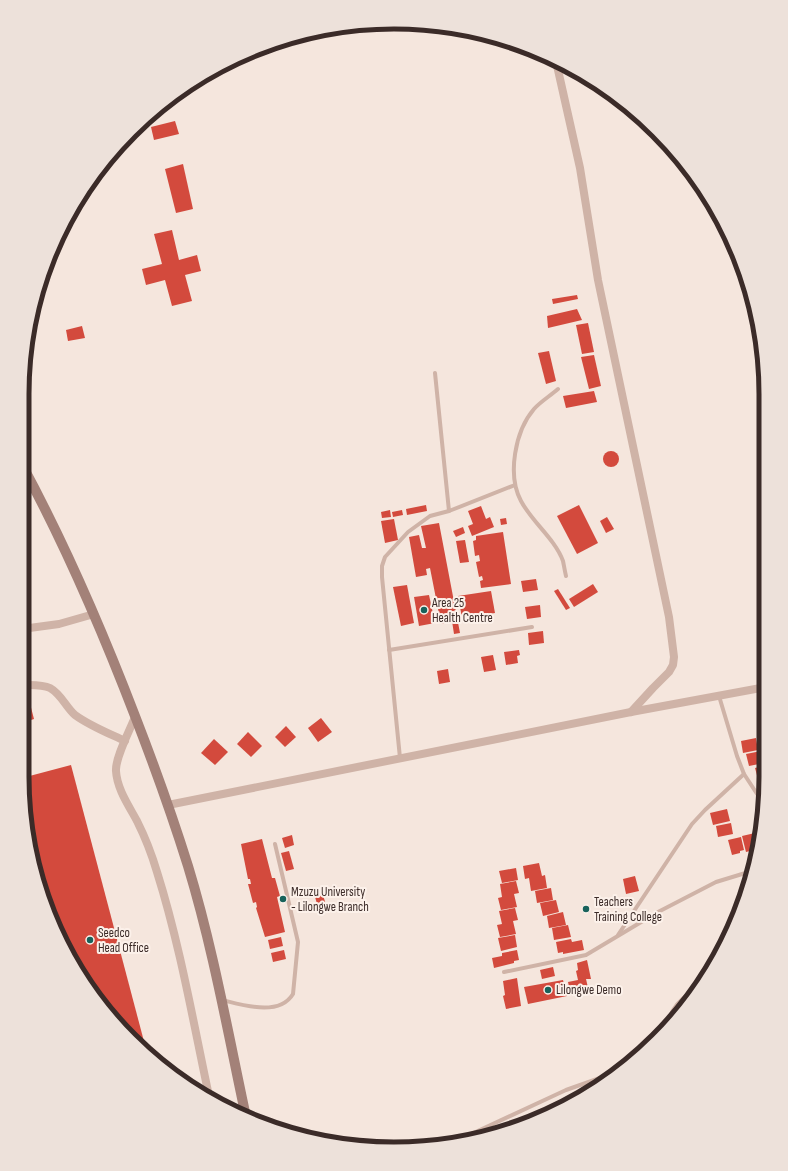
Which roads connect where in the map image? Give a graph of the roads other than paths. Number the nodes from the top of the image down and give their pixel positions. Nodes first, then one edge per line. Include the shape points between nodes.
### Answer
1 (558, 68) edge
2 (435, 373) dead end
3 (558, 390) dead end
4 (29, 479) edge
5 (515, 485) junction
6 (449, 511) junction
7 (566, 576) dead end
8 (94, 614) junction
9 (532, 627) dead end
10 (29, 628) edge
11 (389, 650) junction
12 (29, 685) edge
13 (759, 688) edge
14 (719, 695) junction
15 (631, 712) junction
16 (135, 717) junction
17 (125, 741) junction
18 (400, 758) junction
19 (744, 774) junction
20 (758, 795) edge
21 (168, 805) junction
22 (275, 844) dead end
23 (746, 873) edge
24 (617, 936) junction
25 (504, 972) dead end
26 (686, 996) edge
27 (221, 1000) junction
28 (671, 1015) edge
29 (600, 1078) edge
30 (207, 1090) edge
31 (244, 1109) edge
32 (473, 1133) edge

1 - 15 street via 580,168 598,280 669,617 673,650 673,665 669,672
2 - 6 lane
3 - 5 lane via 534,408 521,429 514,456
4 - 8 main road
5 - 6 lane
5 - 7 lane via 521,501 557,550
6 - 11 lane via 430,516 408,532 385,557 382,577
8 - 10 street via 60,624
8 - 16 main road
9 - 11 lane
11 - 18 lane
12 - 17 street via 51,688 75,715
13 - 14 street
14 - 15 street
14 - 19 lane
15 - 18 street
16 - 17 street
16 - 21 main road
17 - 30 street via 117,760 118,779 154,862 166,900 182,963
18 - 21 street
19 - 20 lane
19 - 24 lane via 692,824
21 - 27 main road via 188,868
22 - 27 lane via 298,942 293,994 290,1000 284,1003 263,1008
23 - 24 lane via 716,882
24 - 25 lane via 586,955
26 - 28 lane via 680,1000
27 - 31 main road
29 - 32 lane via 566,1090

